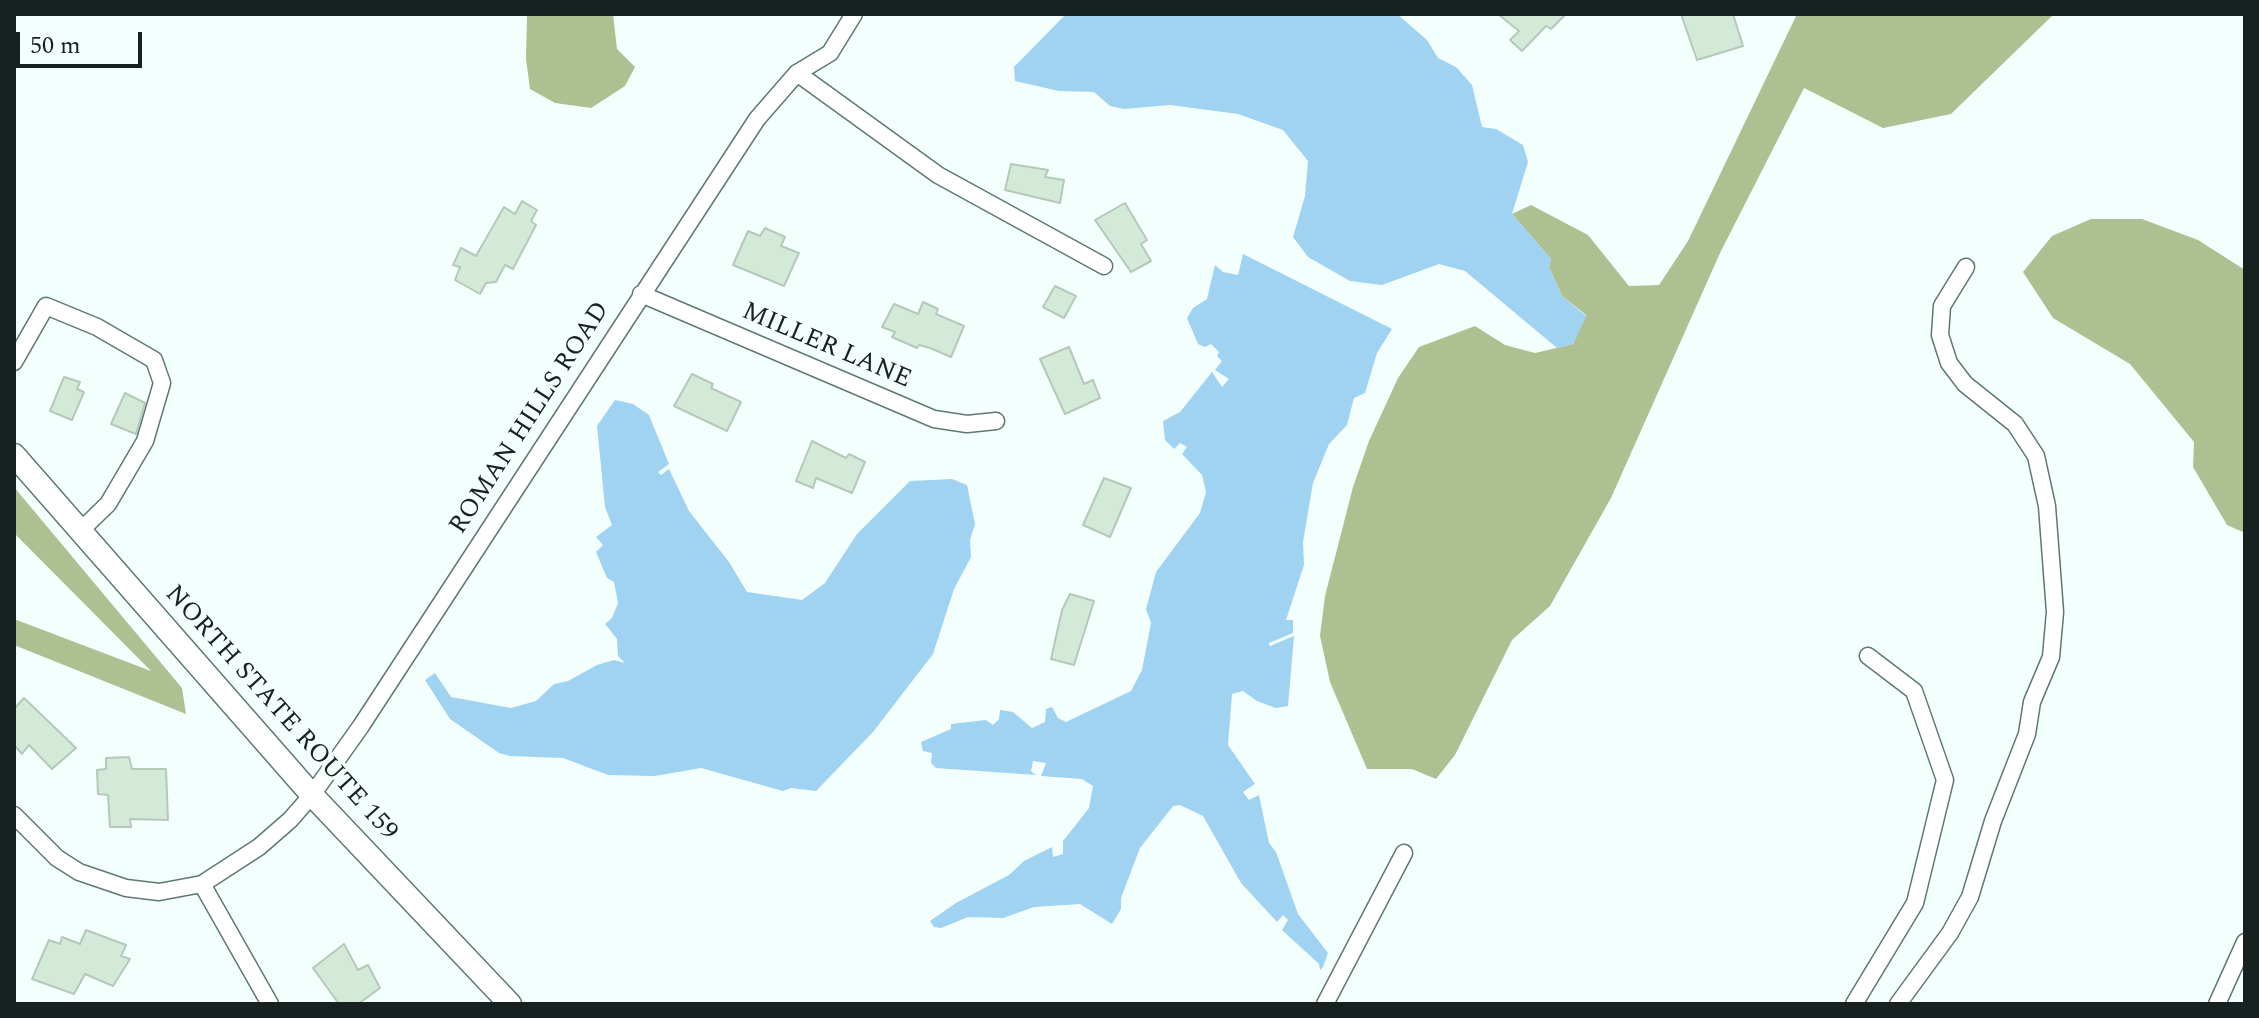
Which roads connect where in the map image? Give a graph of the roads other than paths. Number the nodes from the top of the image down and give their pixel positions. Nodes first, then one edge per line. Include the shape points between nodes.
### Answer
1 (854, 14) edge
2 (797, 73) junction
3 (1104, 266) dead end
4 (1966, 267) dead end
5 (641, 294) junction
6 (14, 362) edge
7 (996, 421) dead end
8 (14, 455) edge
9 (79, 532) junction
10 (1868, 656) dead end
11 (312, 795) junction
12 (14, 815) edge
13 (1404, 853) dead end
14 (202, 884) junction
15 (2245, 942) edge
16 (270, 1004) edge
17 (510, 1004) edge
18 (1325, 1004) edge
19 (1854, 1004) edge
20 (1898, 1004) edge
21 (2217, 1004) edge

1 - 2 street, ROMAN HILLS ROAD via 830,53
2 - 3 street via 938,175
2 - 5 street, ROMAN HILLS ROAD via 757,119
4 - 20 street via 1942,306 1940,335 1949,363 1965,384 2015,424 2036,456 2047,506 2055,612 2051,657 1970,897
5 - 7 street, MILLER LANE via 934,419
5 - 11 street, ROMAN HILLS ROAD
6 - 9 street via 46,306 97,327 154,360 162,383 145,441 108,504
8 - 9 main road, NORTH STATE ROUTE 159
9 - 11 main road, NORTH STATE ROUTE 159
10 - 19 street via 1914,691 1945,780 1915,903
11 - 14 street, ROMAN HILLS ROAD via 259,847
11 - 17 main road, NORTH STATE ROUTE 159
12 - 14 street via 57,858 102,882 159,892
13 - 18 street
14 - 16 street
15 - 21 street

